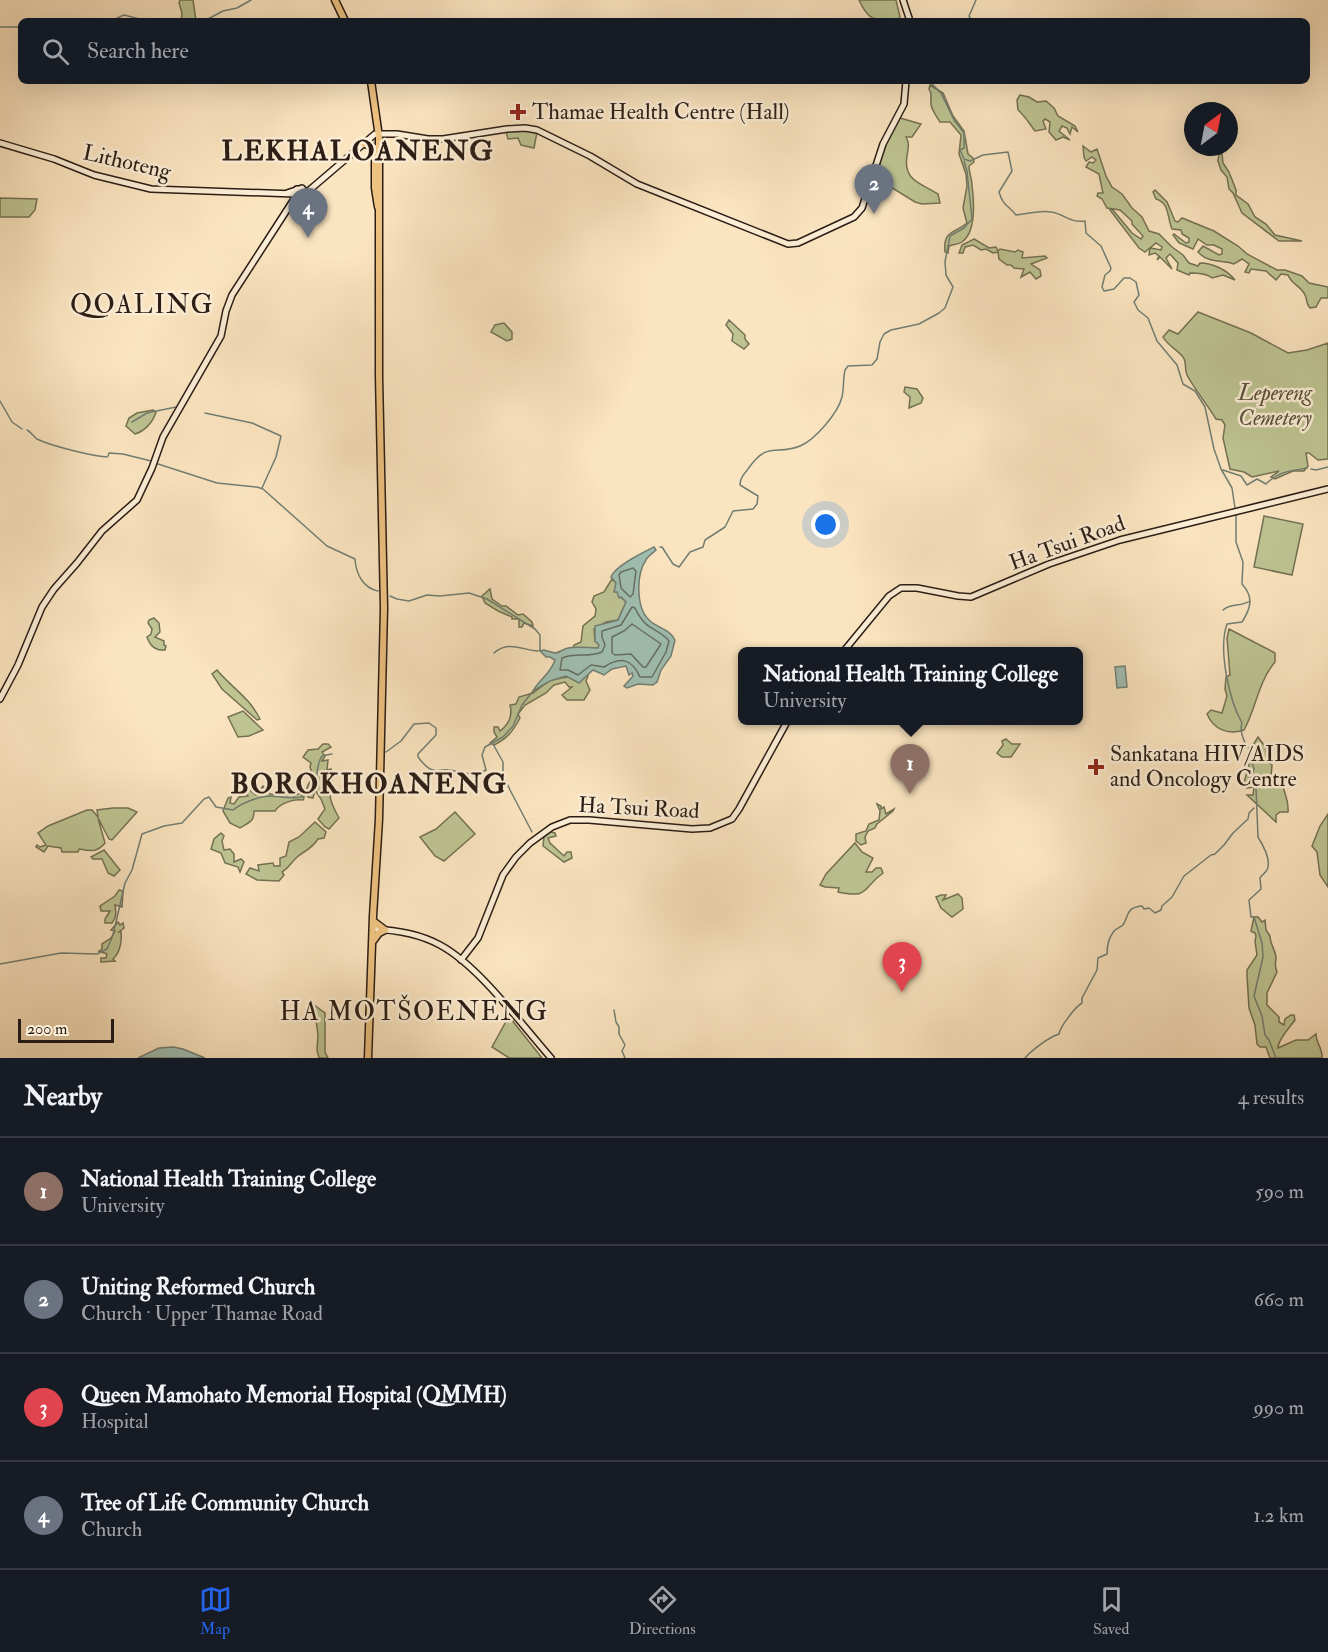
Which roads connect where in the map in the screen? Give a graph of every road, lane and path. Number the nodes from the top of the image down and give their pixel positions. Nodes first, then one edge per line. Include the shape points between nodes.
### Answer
1 (336, 0) edge
2 (903, 0) edge
3 (345, 18) edge
4 (909, 18) edge
5 (370, 84) edge
6 (906, 84) edge
7 (377, 133) junction
8 (0, 142) edge
9 (364, 144) junction
10 (375, 152) junction
11 (284, 193) junction
12 (299, 193) junction
13 (290, 205) junction
14 (379, 210) junction
15 (1328, 489) edge
16 (846, 647) edge
17 (0, 699) edge
18 (785, 725) edge
19 (373, 921) junction
20 (373, 929) junction
21 (385, 930) junction
22 (372, 943) junction
23 (453, 954) junction
24 (466, 954) junction
25 (461, 960) junction
26 (368, 1058) edge
27 (551, 1058) edge

1 - 3 main road
2 - 4 street
5 - 7 main road
6 - 7 street via 904,104 883,144 862,208 854,217 794,244 637,184 590,156 531,129 443,139
7 - 9 street
7 - 10 main road
7 - 14 main road
8 - 11 street, Lithoteng via 94,175 151,189
9 - 10 main road
9 - 12 street
10 - 14 main road
11 - 12 street, Lithoteng
11 - 13 street
12 - 13 street
13 - 17 street via 232,295 221,336 166,432 135,503 102,531 42,606
14 - 19 main road via 384,608
15 - 16 street, Ha Tsui Road via 1120,540 1049,564 972,597 901,588 889,596
18 - 24 street, Ha Tsui Road via 739,809 723,824 693,829 570,820 538,836 503,875 478,938
19 - 20 main road
19 - 21 main road
20 - 21 street
20 - 22 main road
21 - 22 main road
21 - 23 street via 428,940
22 - 26 main road
23 - 24 street
23 - 25 street
24 - 25 street, Ha Tsui Road
25 - 27 street

